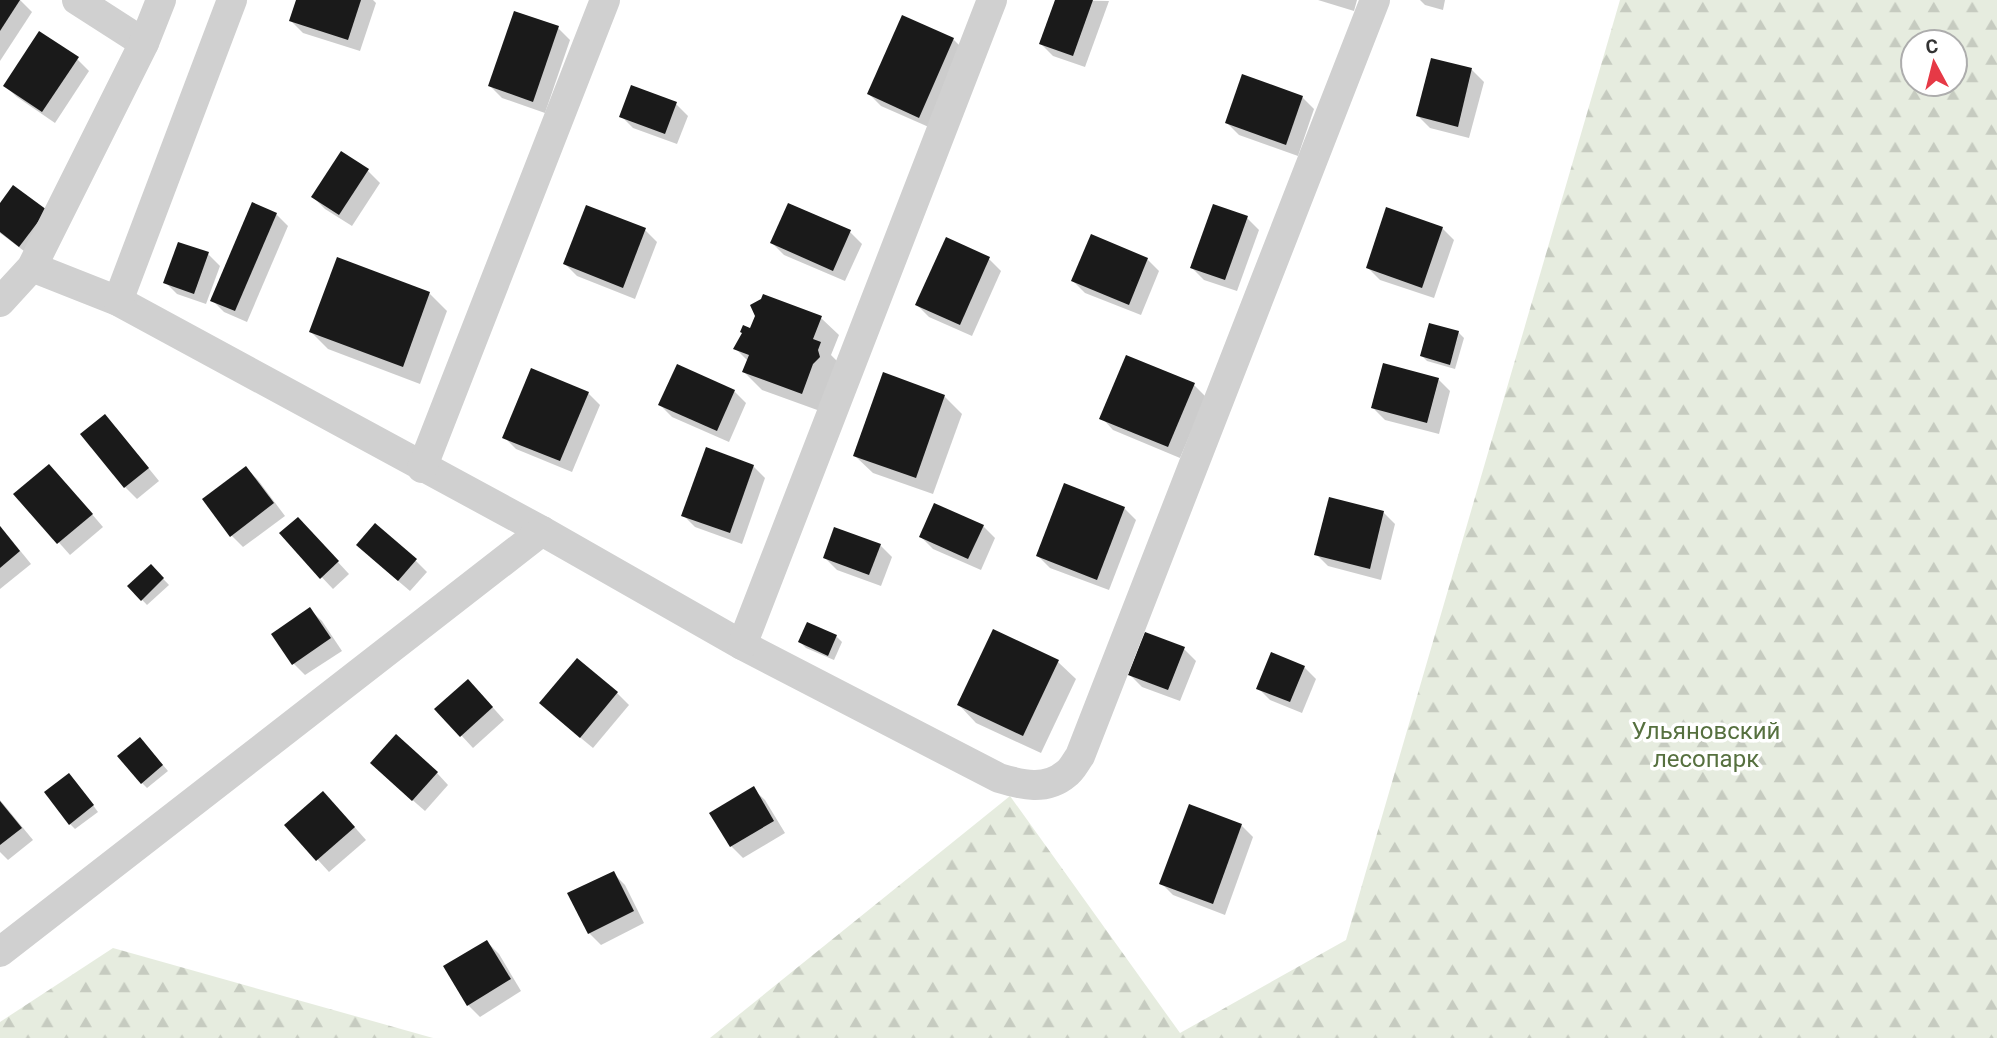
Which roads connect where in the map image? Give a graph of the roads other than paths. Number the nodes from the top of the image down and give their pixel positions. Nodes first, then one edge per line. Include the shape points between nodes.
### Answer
1 (78, 0) edge
2 (161, 0) edge
3 (232, 0) edge
4 (605, 0) edge
5 (992, 0) edge
6 (1375, 0) edge
7 (144, 43) junction
8 (33, 267) junction
9 (118, 301) junction
10 (0, 302) edge
11 (422, 468) junction
12 (542, 531) junction
13 (742, 645) junction
14 (0, 952) edge

1 - 7 street
2 - 7 street
3 - 9 street
4 - 11 street
5 - 13 street
6 - 13 street via 1080,755 1067,774 1046,785 1024,786 999,778
7 - 8 street
8 - 9 street
8 - 10 street
9 - 11 street
11 - 12 street
12 - 13 street
12 - 14 street

